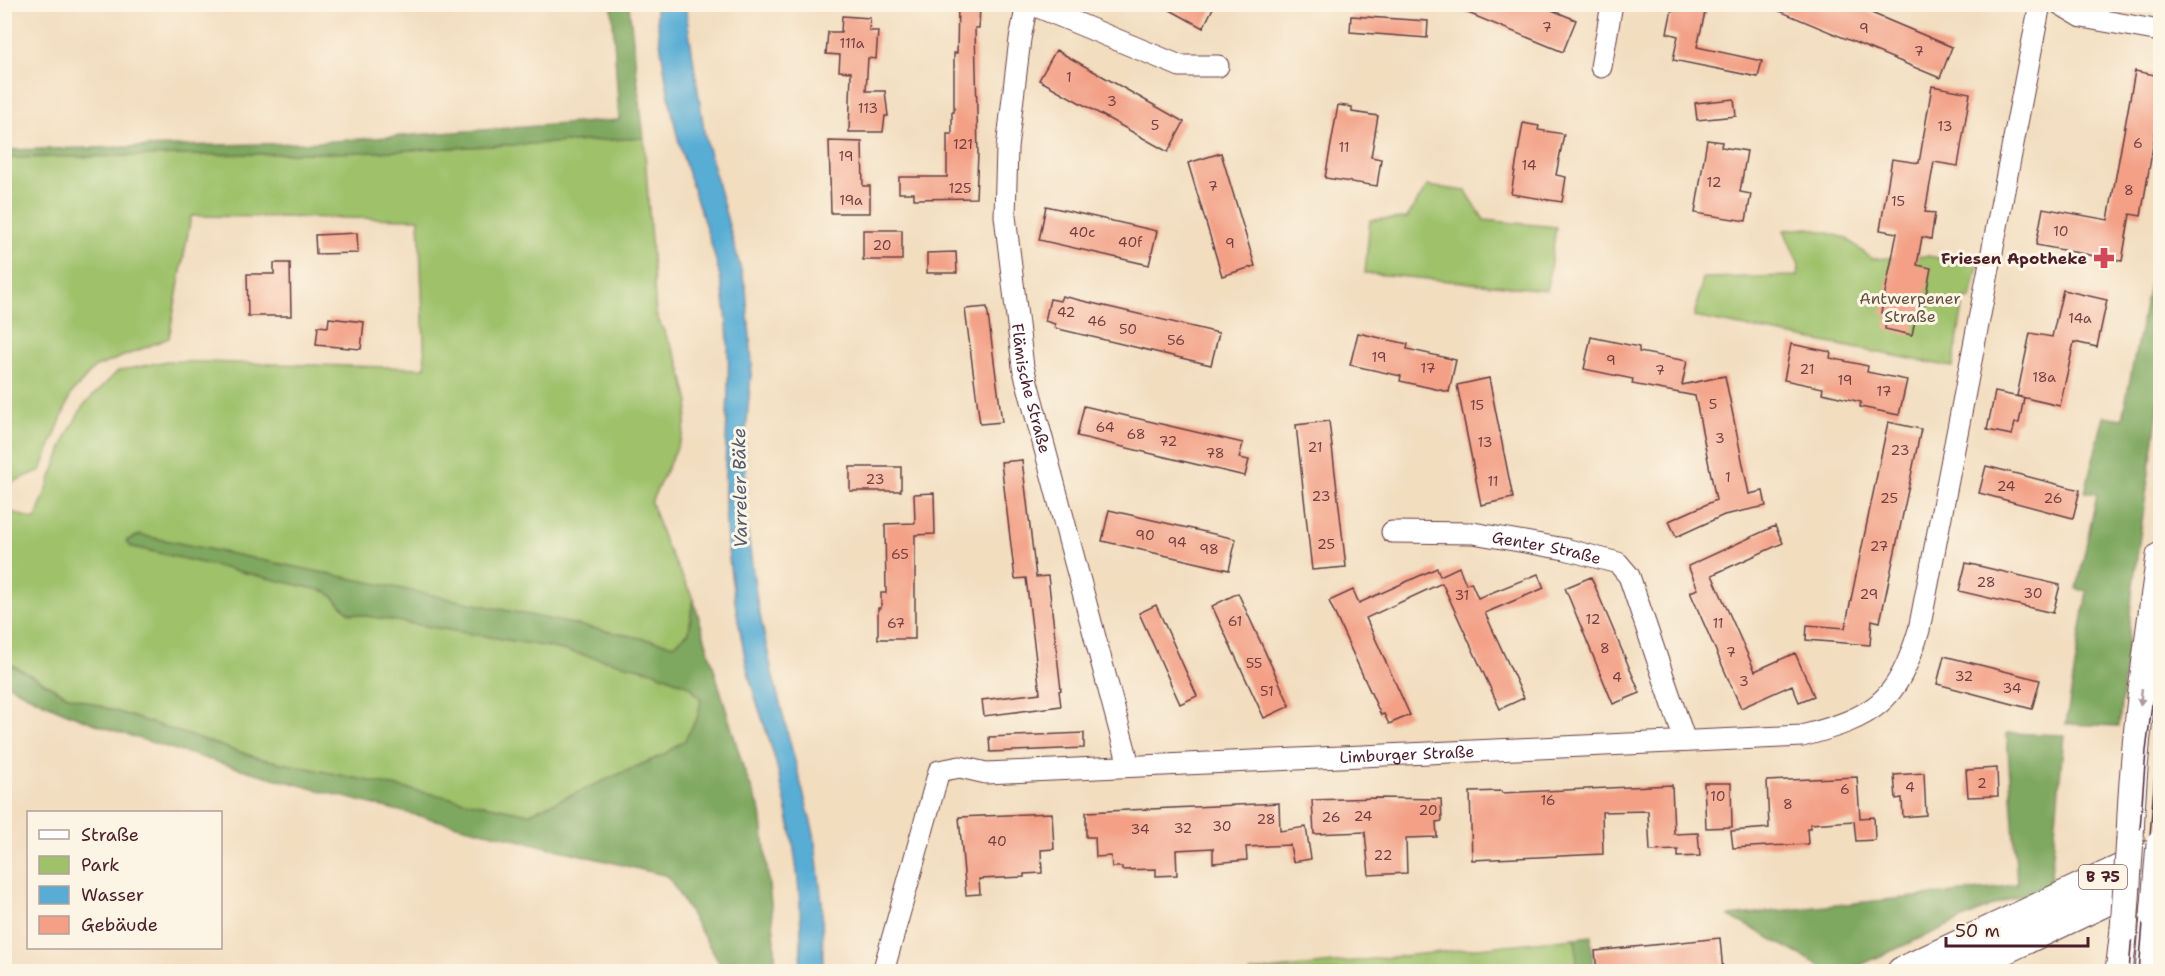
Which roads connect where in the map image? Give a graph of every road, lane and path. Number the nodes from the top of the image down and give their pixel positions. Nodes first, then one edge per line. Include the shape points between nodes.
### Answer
1 (1029, 4) edge
2 (1612, 4) edge
3 (2040, 4) edge
4 (2060, 4) edge
5 (2160, 31) edge
6 (1218, 66) dead end
7 (1601, 67) dead end
8 (1392, 532) dead end
9 (2160, 556) edge
10 (1685, 741) junction
11 (1129, 765) junction
12 (2160, 844) edge
13 (2160, 851) edge
14 (2160, 875) edge
15 (883, 972) edge
16 (1902, 972) edge
17 (1956, 972) edge
18 (2119, 972) edge
19 (2149, 972) edge

1 - 6 street via 1180,66
1 - 11 street, Flämische Straße via 1020,39 1007,148 1005,216 1023,367
2 - 7 street
3 - 10 street, Limburger Straße via 1920,630 1910,660 1894,689 1871,712 1843,725 1802,736
4 - 5 street via 2082,17
8 - 10 street, Genter Straße via 1473,532 1565,549 1618,564 1629,576
9 -> 18 main road, bridge via 2131,786
10 - 11 street, Limburger Straße
11 - 15 street, Limburger Straße via 986,773 960,767 939,771
12 - 19 main road, bridge
13 - 16 highway, B 75
14 - 17 highway, B 75

